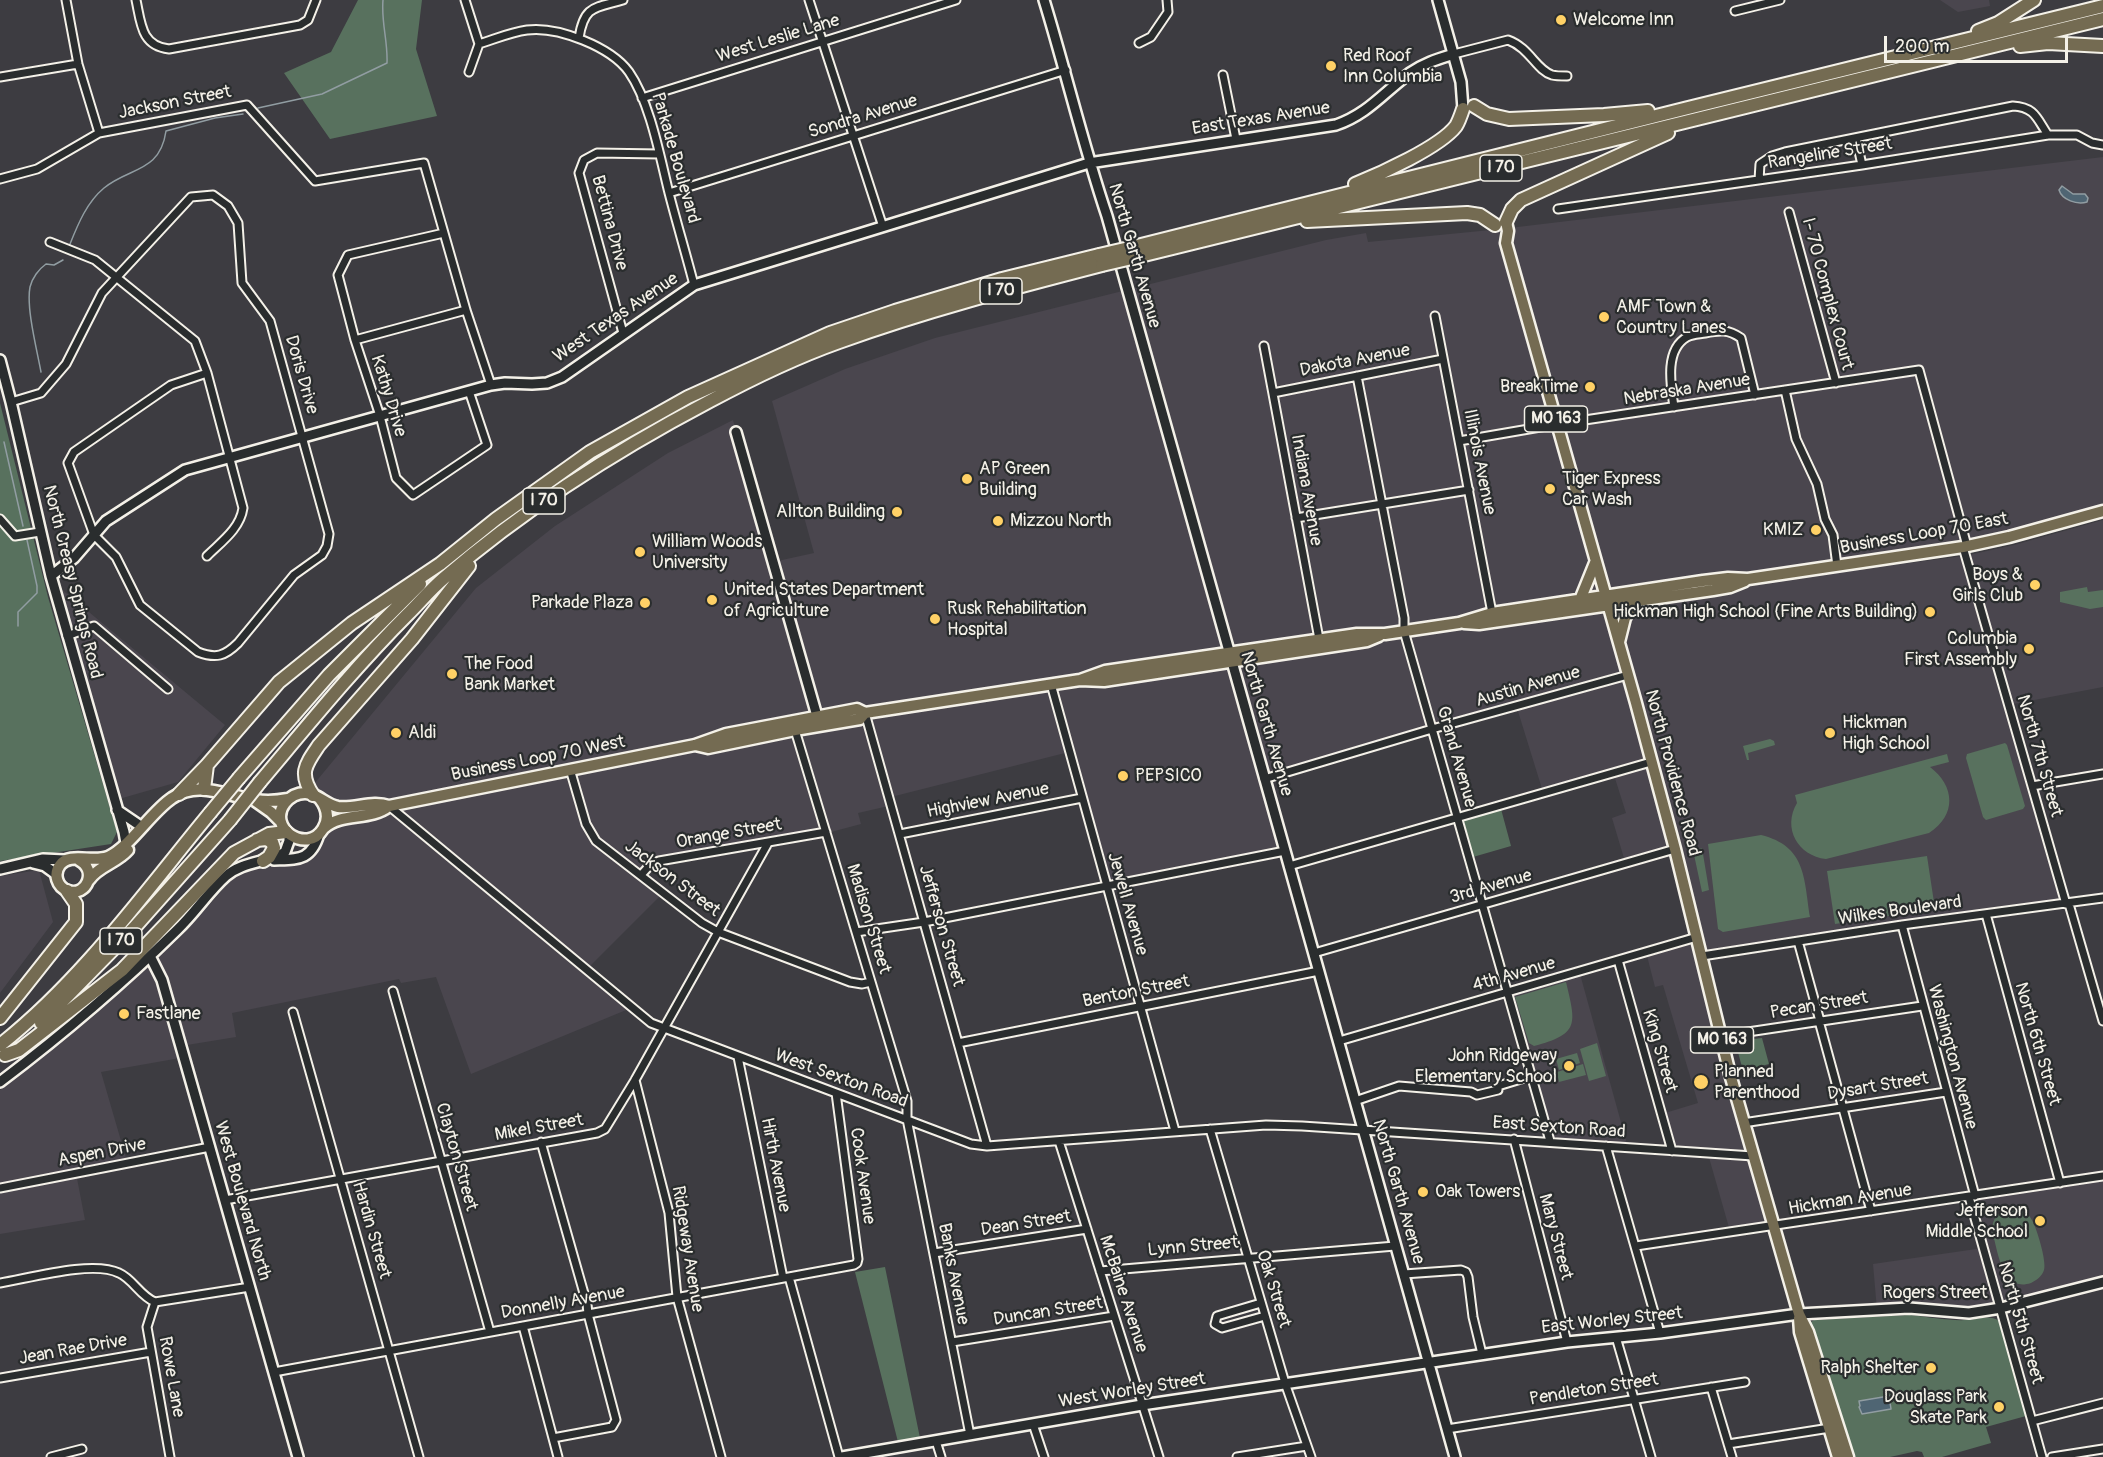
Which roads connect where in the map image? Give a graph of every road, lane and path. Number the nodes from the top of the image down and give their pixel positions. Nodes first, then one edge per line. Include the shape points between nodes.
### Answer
1 (66, 0) edge
2 (136, 0) edge
3 (316, 0) edge
4 (465, 0) edge
5 (624, 0) edge
6 (809, 0) edge
7 (956, 0) edge
8 (1044, 0) edge
9 (1167, 0) edge
10 (1438, 0) edge
11 (1780, 0) edge
12 (2034, 0) edge
13 (2103, 6) edge
14 (1735, 10) dead end
15 (2103, 19) edge
16 (579, 38) junction
17 (822, 41) junction
18 (1139, 43) dead end
19 (479, 44) junction
20 (1943, 46) junction
21 (2103, 46) edge
22 (1977, 51) junction
23 (1454, 54) junction
24 (78, 64) junction
25 (1066, 70) junction
26 (469, 72) dead end
27 (1223, 75) dead end
28 (1567, 76) dead end
29 (0, 77) edge
30 (642, 98) junction
31 (1468, 108) junction
32 (1688, 108) junction
33 (1722, 113) junction
34 (99, 133) junction
35 (2048, 135) junction
36 (852, 136) junction
37 (1856, 138) junction
38 (1236, 139) junction
39 (2103, 145) edge
40 (659, 154) junction
41 (1089, 163) junction
42 (1862, 165) junction
43 (0, 179) edge
44 (1759, 180) junction
45 (669, 193) junction
46 (1297, 205) junction
47 (1558, 209) dead end
48 (1789, 212) dead end
49 (1279, 222) junction
50 (1500, 223) junction
51 (883, 227) junction
52 (444, 233) junction
53 (50, 242) dead end
54 (1130, 253) junction
55 (1100, 260) junction
56 (118, 278) junction
57 (694, 285) junction
58 (466, 310) junction
59 (1436, 316) dead end
60 (623, 333) junction
61 (355, 340) junction
62 (1264, 346) dead end
63 (1443, 359) junction
64 (0, 360) edge
65 (1918, 370) joint
66 (207, 373) junction
67 (1358, 376) junction
68 (1836, 383) junction
69 (492, 385) junction
70 (1785, 390) junction
71 (469, 391) junction
72 (1273, 393) junction
73 (1755, 394) junction
74 (11, 402) junction
75 (1674, 407) junction
76 (380, 416) junction
77 (1558, 424) junction
78 (736, 432) dead end
79 (303, 437) junction
80 (1459, 441) junction
81 (229, 458) junction
82 (1469, 490) junction
83 (1382, 504) junction
84 (2103, 511) edge
85 (1296, 518) junction
86 (0, 519) edge
87 (40, 532) junction
88 (501, 533) junction
89 (94, 535) junction
90 (1965, 546) junction
91 (207, 556) dead end
92 (1596, 563) junction
93 (440, 564) junction
94 (1837, 567) junction
95 (51, 576) junction
96 (1748, 579) junction
97 (1580, 600) junction
98 (1606, 601) junction
99 (1635, 602) junction
100 (1492, 613) junction
101 (1459, 623) junction
102 (1404, 631) junction
103 (1382, 635) junction
104 (67, 636) junction
105 (1319, 639) junction
106 (1619, 643) junction
107 (1229, 657) junction
108 (1628, 675) junction
109 (1050, 684) junction
110 (168, 689) dead end
111 (866, 713) junction
112 (818, 721) junction
113 (1432, 729) junction
114 (795, 730) junction
115 (695, 745) junction
116 (1652, 762) junction
117 (207, 765) junction
118 (570, 770) junction
119 (2103, 774) edge
120 (1264, 779) junction
121 (2032, 786) junction
122 (204, 789) junction
123 (179, 794) junction
124 (317, 797) junction
125 (1082, 798) junction
126 (288, 799) junction
127 (254, 800) junction
128 (389, 806) junction
129 (117, 810) junction
130 (1457, 817) junction
131 (142, 827) junction
132 (285, 829) junction
133 (321, 831) junction
134 (826, 832) junction
135 (900, 834) junction
136 (256, 840) junction
137 (126, 843) junction
138 (768, 843) junction
139 (1675, 849) junction
140 (1284, 851) junction
141 (65, 860) junction
142 (79, 860) junction
143 (266, 861) junction
144 (30, 863) junction
145 (1289, 866) junction
146 (0, 869) edge
147 (56, 874) junction
148 (641, 874) junction
149 (89, 880) junction
150 (1107, 886) junction
151 (67, 891) junction
152 (2103, 898) edge
153 (2067, 904) junction
154 (1482, 905) junction
155 (1986, 914) junction
156 (924, 922) junction
157 (1902, 925) junction
158 (718, 932) junction
159 (856, 932) junction
160 (1697, 937) junction
161 (1798, 941) junction
162 (1314, 953) junction
163 (150, 956) junction
164 (1702, 956) junction
165 (1618, 960) junction
166 (1319, 971) junction
167 (871, 982) junction
168 (2103, 989) edge
169 (2094, 990) junction
170 (393, 991) dead end
171 (1507, 992) junction
172 (1142, 1006) junction
173 (1922, 1006) junction
174 (293, 1012) dead end
175 (0, 1018) edge
176 (1819, 1021) junction
177 (2103, 1021) edge
178 (664, 1029) junction
179 (1721, 1036) junction
180 (1339, 1041) junction
181 (958, 1043) junction
182 (2, 1053) edge
183 (738, 1057) junction
184 (1531, 1076) junction
185 (635, 1080) junction
186 (0, 1082) edge
187 (1946, 1092) junction
188 (836, 1093) junction
189 (1355, 1101) junction
190 (1843, 1107) junction
191 (907, 1119) junction
192 (1743, 1123) junction
193 (1362, 1128) junction
194 (1210, 1129) junction
195 (1175, 1131) junction
196 (1514, 1139) junction
197 (1059, 1141) junction
198 (541, 1142) junction
199 (1550, 1142) junction
200 (987, 1146) junction
201 (1606, 1146) junction
202 (210, 1147) junction
203 (1672, 1151) junction
204 (1753, 1156) junction
205 (441, 1161) junction
206 (2103, 1176) edge
207 (341, 1179) junction
208 (2060, 1183) junction
209 (0, 1188) edge
210 (1972, 1197) junction
211 (225, 1200) junction
212 (1871, 1211) junction
213 (1774, 1226) junction
214 (1087, 1229) junction
215 (1395, 1246) junction
216 (1636, 1246) junction
217 (934, 1253) junction
218 (1248, 1257) junction
219 (857, 1263) joint
220 (1100, 1271) junction
221 (1404, 1274) junction
222 (786, 1278) junction
223 (2103, 1282) edge
224 (0, 1283) edge
225 (250, 1287) junction
226 (677, 1297) junction
227 (155, 1302) junction
228 (1262, 1303) junction
229 (2001, 1308) junction
230 (588, 1314) junction
231 (1799, 1314) junction
232 (1114, 1316) junction
233 (1265, 1316) junction
234 (523, 1326) junction
235 (490, 1332) junction
236 (1660, 1333) junction
237 (1616, 1337) junction
238 (952, 1342) junction
239 (1567, 1342) junction
240 (389, 1350) junction
241 (151, 1352) junction
242 (1482, 1354) junction
243 (1428, 1361) junction
244 (274, 1372) junction
245 (0, 1378) edge
246 (1745, 1382) dead end
247 (1286, 1383) junction
248 (1711, 1387) junction
249 (1635, 1400) junction
250 (2103, 1403) edge
251 (1142, 1405) junction
252 (2032, 1421) junction
253 (1033, 1424) junction
254 (1830, 1428) junction
255 (1447, 1429) junction
256 (970, 1435) junction
257 (553, 1438) junction
258 (936, 1441) junction
259 (1728, 1444) junction
260 (1307, 1446) junction
261 (82, 1449) dead end
262 (2103, 1449) edge
263 (52, 1457) edge
264 (170, 1457) edge
265 (298, 1457) edge
266 (419, 1457) edge
267 (558, 1457) edge
268 (721, 1457) edge
269 (840, 1457) edge
270 (941, 1457) edge
271 (1044, 1457) edge
272 (1159, 1457) edge
273 (1237, 1457) edge
274 (1311, 1457) edge
275 (1455, 1457) edge
276 (1651, 1457) edge
277 (1732, 1457) edge
278 (1839, 1457) edge
279 (1848, 1457) edge
280 (2042, 1457) edge
281 (2052, 1457) edge

1 - 24 street
2 - 3 street via 144,34 154,46 169,49 300,25 308,20
4 - 19 street
5 - 16 street via 586,14
6 - 17 street
7 - 17 street, West Leslie Lane
8 - 25 street, North Garth Avenue
9 - 18 street via 1168,12 1151,37
10 - 23 street
11 - 14 street
12 - 20 highway via 1998,23
13 - 20 highway, I 70
15 - 22 highway, I 70
16 - 19 street, Parkade Boulevard via 529,29
16 - 30 street, Parkade Boulevard via 611,53 629,72
17 - 30 street, West Leslie Lane
17 - 36 street
19 - 26 street
20 - 32 highway, I 70
21 - 22 highway via 2048,43
22 - 33 highway, I 70
23 - 28 street via 1508,40 1526,50 1545,72
23 - 31 street
23 - 38 street, East Texas Avenue via 1410,73 1366,111 1347,121
24 - 29 street
24 - 34 street
25 - 36 street, Sondra Avenue
25 - 41 street, North Garth Avenue
27 - 38 street
30 - 40 street, Parkade Boulevard
31 - 32 highway via 1509,119
31 - 46 highway via 1446,136 1406,161
32 - 46 highway, I 70
33 - 49 highway, I 70
33 - 50 highway via 1649,140 1521,200
34 - 43 street, Jackson Street via 37,168
34 - 52 street, Jackson Street via 247,105 315,181 423,163
35 - 37 street via 2032,110 2013,106
35 - 39 street, Rangeline Street via 2077,135
35 - 42 street, Rangeline Street
36 - 45 street, Sondra Avenue
36 - 51 street
37 - 42 street
37 - 44 street via 1772,156 1760,164
38 - 41 street, East Texas Avenue
40 - 45 street, Parkade Boulevard
40 - 60 street, Bettina Drive via 597,153 584,160 579,173
41 - 51 street, West Texas Avenue
41 - 107 street, North Garth Avenue
42 - 44 street, Rangeline Street
44 - 47 street, Rangeline Street
45 - 57 street, Parkade Boulevard
46 - 54 highway, I 70
48 - 68 street, I- 70 Complex Court
49 - 50 highway via 1467,213
49 - 54 highway, I 70
50 - 77 main road, North Providence Road / MO 163 via 1498,235 1506,243
51 - 57 street, West Texas Avenue
52 - 58 street, Jackson Street
52 - 61 street, Kathy Drive via 348,255 338,275
53 - 56 street via 95,260
54 - 55 highway, I 70, bridge
55 - 88 highway, I 70 via 836,343 755,377 591,468
55 - 93 highway, I 70 via 1002,279 895,310 830,333 688,397 590,452
56 - 66 street via 195,341
56 - 74 street, Doris Drive via 102,293 66,364 41,393
56 - 79 street, Doris Drive via 191,197 213,195 228,206 238,223 242,283 270,321
57 - 60 street, West Texas Avenue
58 - 61 street
58 - 69 street, Jackson Street
59 - 63 street, Illinois Avenue
60 - 69 street, West Texas Avenue via 562,377 547,383
61 - 76 street, Kathy Drive
62 - 72 street, Indiana Avenue
63 - 67 street, Dakota Avenue
63 - 80 street, Illinois Avenue
64 - 74 street, North Creasy Springs Road
65 - 68 street, Nebraska Avenue
65 - 90 street, North 7th Street
66 - 81 street
66 - 89 street via 171,385 74,452 68,463
67 - 72 street, Dakota Avenue
67 - 83 street, Grand Avenue
68 - 70 street, Nebraska Avenue
69 - 71 street, West Texas Avenue
70 - 73 street, Nebraska Avenue
70 - 94 street via 1796,439 1833,535
71 - 76 street, West Texas Avenue
71 - 76 street, Kathy Drive via 487,445 413,495 396,478
72 - 85 street, Indiana Avenue
73 - 75 street, Nebraska Avenue
73 - 75 street via 1741,338 1720,330 1688,336 1679,344 1670,382
74 - 87 street, North Creasy Springs Road
75 - 77 street, Nebraska Avenue
76 - 79 street, West Texas Avenue
77 - 80 street, Nebraska Avenue
77 - 92 main road, North Providence Road / MO 163
78 - 112 street
79 - 81 street, West Texas Avenue
79 - 89 street, Doris Drive via 329,534 327,546 294,575 238,643 220,656 198,652 140,605 116,557
80 - 82 street, Illinois Avenue
81 - 89 street, West Texas Avenue via 185,470 115,514
81 - 91 street via 243,508 241,519
82 - 83 street
82 - 100 street, Illinois Avenue
83 - 85 street
83 - 102 street, Grand Avenue
84 - 90 main road, Business Loop 70 East
85 - 105 street, Indiana Avenue
86 - 87 street via 15,536
87 - 95 street, North Creasy Springs Road
88 - 124 highway via 462,573 412,639 307,762 307,784
88 - 182 highway, I 70, bridge via 443,579 366,656 231,820 134,928 60,1005
89 - 95 street, West Texas Avenue
90 - 94 main road, Business Loop 70 East
90 - 121 street, North 7th Street
92 - 97 main road
92 - 98 main road, North Providence Road / MO 163
93 - 117 highway via 352,623 279,682
93 - 182 highway, I 70, bridge via 329,675 92,957
94 - 96 main road, Business Loop 70 East
95 - 104 street, North Creasy Springs Road
96 - 98 main road, Business Loop 70 East via 1728,578
96 - 99 main road, Business Loop 70 East via 1730,587
97 - 98 main road, Business Loop 70 East
97 - 100 main road, Business Loop 70 East
98 - 99 main road, Business Loop 70 East
98 - 101 main road, Business Loop 70 East via 1479,624
98 - 106 main road, North Providence Road / MO 163
99 - 106 main road via 1624,618
100 - 101 main road, Business Loop 70 East
101 - 102 main road, Business Loop 70 East
102 - 103 main road, Business Loop 70 East
102 - 113 street, Grand Avenue
103 - 105 main road, Business Loop 70 East via 1364,633
103 - 107 main road, Business Loop 70 East via 1367,641
104 - 110 street via 94,626
104 - 129 street, North Creasy Springs Road
105 - 107 main road, Business Loop 70 East
106 - 108 main road, North Providence Road / MO 163
107 - 109 main road, Business Loop 70 West via 1104,681
107 - 120 street, North Garth Avenue
108 - 113 street, Austin Avenue
108 - 116 main road, North Providence Road / MO 163
109 - 111 main road, Business Loop 70 West
109 - 125 street, Jewell Avenue
111 - 112 main road, Business Loop 70 West via 860,719
111 - 135 street, Jefferson Street
112 - 114 main road, Business Loop 70 West
112 - 115 main road, Business Loop 70 West via 726,734
113 - 120 street, Austin Avenue
113 - 130 street, Grand Avenue
114 - 115 main road, Business Loop 70 West via 708,748
114 - 134 street, Madison Street
115 - 118 main road, Business Loop 70 West
116 - 130 street
116 - 139 main road, North Providence Road / MO 163
117 - 122 highway
117 - 123 highway
118 - 128 main road, Business Loop 70 West
118 - 148 street, Jackson Street via 586,824 596,841
119 - 121 street
120 - 140 street, North Garth Avenue
121 - 153 street, North 7th Street
122 - 123 main road
122 - 127 main road
123 - 131 main road
124 - 126 main road via 299,793
124 - 128 main road, Business Loop 70 West via 337,807 379,803
124 - 133 main road via 327,813
125 - 135 street, Highview Avenue
125 - 150 street, Jewell Avenue
126 - 127 main road
126 - 132 main road via 282,807
127 - 132 main road
128 - 133 main road, Business Loop 70 West via 379,814 335,821
128 - 178 street, West Sexton Road via 651,1023
129 - 131 street
129 - 137 street, North Creasy Springs Road
130 - 145 street
130 - 154 street, Grand Avenue
131 - 137 main road
131 - 149 main road via 140,836 124,854 92,874
132 - 133 main road via 304,840
132 - 136 highway
132 - 143 street via 290,841 285,852
133 - 143 street via 312,851 305,856
134 - 138 street, Orange Street
134 - 159 street, Madison Street
135 - 156 street, Jefferson Street
136 - 143 highway via 272,842 273,853
136 - 182 highway via 234,853 122,970 19,1050
137 - 142 main road via 108,857
138 - 148 street, Orange Street via 659,861
138 - 158 street, Mikel Street
139 - 154 street, 3rd Avenue
139 - 160 main road, North Providence Road / MO 163
140 - 145 street, North Garth Avenue
140 - 150 street
141 - 142 main road
141 - 144 street
141 - 147 main road
142 - 149 main road via 87,866
143 - 163 street via 227,875
144 - 146 street
144 - 147 street via 45,866
145 - 162 street, North Garth Avenue
147 - 151 main road
148 - 158 street, Jackson Street
149 - 151 main road via 78,891
150 - 156 street
150 - 172 street, Jewell Avenue
151 - 175 highway via 76,904 76,922
152 - 153 street, Wilkes Boulevard
153 - 155 street, Wilkes Boulevard
153 - 169 street, North 7th Street
154 - 162 street, 3rd Avenue
154 - 171 street, Grand Avenue
155 - 157 street, Wilkes Boulevard
155 - 208 street, North 6th Street
156 - 159 street
156 - 181 street, Jefferson Street
157 - 161 street, Wilkes Boulevard
157 - 173 street, Washington Avenue
158 - 167 street, Jackson Street via 850,982
158 - 178 street, Mikel Street
159 - 167 street, Madison Street
160 - 164 main road, North Providence Road / MO 163
160 - 165 street, 4th Avenue
161 - 164 street, Wilkes Boulevard
161 - 176 street
162 - 166 street, North Garth Avenue
163 - 186 street
163 - 202 street, West Boulevard North via 162,980
164 - 179 main road, North Providence Road / MO 163
165 - 171 street, 4th Avenue
165 - 203 street, King Street
166 - 172 street, Benton Street
166 - 180 street, North Garth Avenue
167 - 191 street, Madison Street via 907,1101
168 - 169 street
169 - 177 street, North 7th Street
170 - 205 street, Clayton Street
171 - 180 street, 4th Avenue
171 - 184 street, Grand Avenue
172 - 181 street, Benton Street
172 - 195 street, Jewell Avenue
173 - 176 street, Pecan Street
173 - 187 street, Washington Avenue
174 - 207 street, Hardin Street
176 - 179 street, Pecan Street
176 - 190 street
178 - 183 street, West Sexton Road
178 - 185 street, Mikel Street
179 - 192 main road, North Providence Road / MO 163
180 - 189 street, North Garth Avenue
181 - 200 street, Jefferson Street
183 - 188 street, West Sexton Road
183 - 222 street, Hirth Avenue
184 - 189 street via 1477,1095 1399,1086
184 - 199 street, Grand Avenue
185 - 198 street, Mikel Street via 605,1129
185 - 226 street, Ridgeway Avenue via 669,1213
187 - 190 street, Dysart Street
187 - 210 street, Washington Avenue
188 - 191 street, West Sexton Road
188 - 219 street, Cook Avenue
189 - 193 street, North Garth Avenue
190 - 192 street, Dysart Street
190 - 212 street
191 - 200 street, West Sexton Road via 971,1144
191 - 217 street, Banks Avenue
192 - 204 main road, North Providence Road / MO 163
193 - 194 street, West Sexton Road via 1266,1125
193 - 196 street, East Sexton Road
193 - 215 street, North Garth Avenue
194 - 195 street, West Sexton Road
194 - 218 street, Oak Street
195 - 197 street, West Sexton Road
196 - 199 street, East Sexton Road
196 - 239 street, Mary Street
197 - 200 street, West Sexton Road
197 - 214 street, McBaine Avenue
198 - 205 street, Mikel Street
198 - 230 street
199 - 201 street, East Sexton Road
201 - 203 street, East Sexton Road
201 - 216 street
202 - 209 street, Aspen Drive
202 - 211 street, West Boulevard North
203 - 204 street, East Sexton Road
204 - 213 main road, North Providence Road / MO 163
205 - 207 street, Mikel Street
205 - 235 street, Clayton Street
206 - 208 street, Hickman Avenue
207 - 211 street, Mikel Street
207 - 240 street, Hardin Street
208 - 210 street, Hickman Avenue
210 - 212 street, Hickman Avenue
210 - 229 street, North 5th Street
211 - 225 street, West Boulevard North
212 - 213 street, Hickman Avenue
213 - 216 street, Hickman Avenue
213 - 231 main road, North Providence Road / MO 163
214 - 217 street, Dean Street
214 - 220 street, McBaine Avenue
215 - 218 street, Lynn Street
215 - 221 street, North Garth Avenue
216 - 236 street
217 - 238 street, Banks Avenue
218 - 220 street, Lynn Street
218 - 228 street, Oak Street
219 - 222 street, Donnelly Avenue
220 - 232 street, McBaine Avenue
221 - 242 street via 1466,1272
221 - 243 street, North Garth Avenue
222 - 226 street, Donnelly Avenue
222 - 269 street, Hirth Avenue
223 - 229 street, Rogers Street
224 - 227 street via 100,1267 123,1274 141,1294
225 - 227 street
225 - 244 street, West Boulevard North
226 - 230 street, Donnelly Avenue
226 - 268 street, Ridgeway Avenue
227 - 241 street, Rowe Lane via 147,1327
228 - 233 street, Oak Street
228 - 233 street via 1220,1314 1215,1324 1222,1328
229 - 231 street, Rogers Street via 1970,1313 1910,1308
229 - 252 street, North 5th Street
230 - 234 street, Donnelly Avenue
230 - 257 street via 616,1420 612,1427
231 - 236 street, East Worley Street
231 - 254 main road, North Providence Road / MO 163 via 1800,1332
231 - 279 main road, North Providence Road / MO 163
232 - 238 street, Duncan Street
232 - 251 street, McBaine Avenue
233 - 247 street, Oak Street
234 - 235 street, Donnelly Avenue
234 - 257 street
235 - 240 street, Donnelly Avenue
236 - 237 street, East Worley Street
237 - 239 street, East Worley Street
237 - 249 street
238 - 256 street, Banks Avenue
239 - 242 street, East Worley Street
240 - 244 street, Donnelly Avenue
240 - 266 street, Hardin Street
241 - 245 street, Jean Rae Drive
241 - 264 street, Rowe Lane
242 - 243 street, East Worley Street
243 - 247 street, West Worley Street
243 - 255 street, North Garth Avenue
244 - 265 street, West Boulevard North
246 - 248 street, Pendleton Street
247 - 251 street, West Worley Street
247 - 260 street, Oak Street
248 - 249 street, Pendleton Street
248 - 259 street
249 - 255 street, Pendleton Street
249 - 276 street
250 - 252 street
251 - 253 street, West Worley Street
251 - 272 street, McBaine Avenue
252 - 280 street, North 5th Street
253 - 256 street, West Worley Street
253 - 271 street
254 - 259 street
254 - 278 main road, North Providence Road / MO 163
255 - 275 street, North Garth Avenue
256 - 258 street, West Worley Street
257 - 267 street
258 - 269 street, West Worley Street
258 - 270 street
259 - 277 street
260 - 273 street
260 - 274 street, Oak Street
261 - 263 street
262 - 281 street

